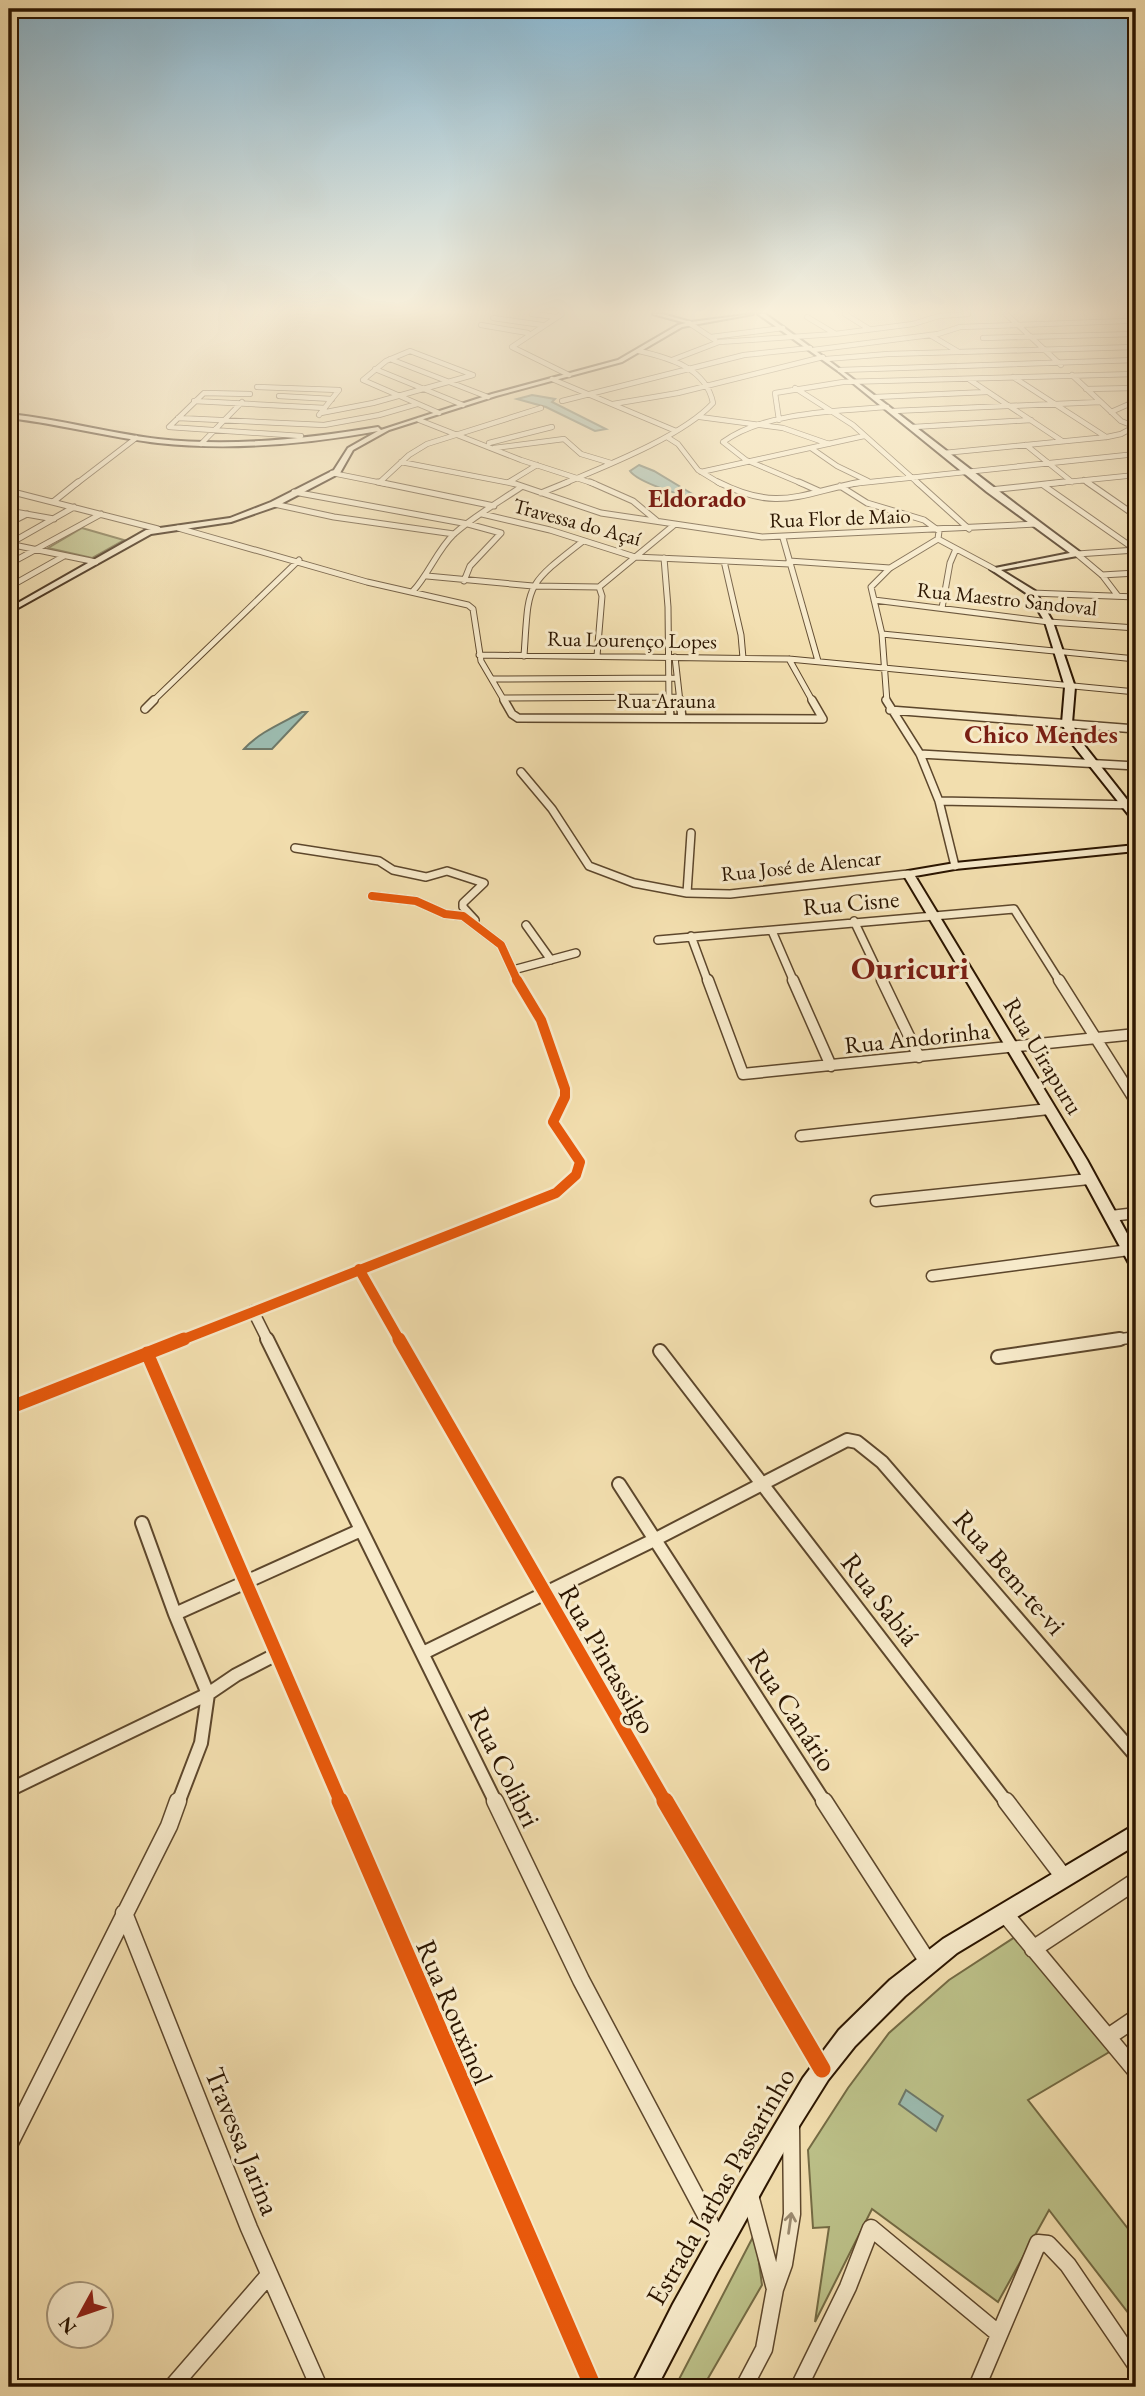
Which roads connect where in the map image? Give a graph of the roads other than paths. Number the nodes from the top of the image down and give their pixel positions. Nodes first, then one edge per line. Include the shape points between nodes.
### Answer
1 (82, 426) edge
2 (170, 426) edge
3 (220, 426) edge
4 (311, 426) edge
5 (399, 426) edge
6 (433, 426) edge
7 (481, 426) edge
8 (662, 426) edge
9 (686, 426) edge
10 (761, 426) edge
11 (768, 426) edge
12 (852, 426) edge
13 (933, 426) edge
14 (1039, 426) edge
15 (1088, 426) edge
16 (1136, 426) edge
17 (552, 427) dead end
18 (913, 427) joint
19 (215, 430) junction
20 (385, 430) junction
21 (676, 432) junction
22 (453, 434) junction
23 (864, 436) junction
24 (667, 437) junction
25 (1107, 437) junction
26 (136, 438) junction
27 (301, 439) junction
28 (1062, 442) junction
29 (201, 444) junction
30 (830, 444) junction
31 (482, 445) junction
32 (1026, 445) junction
33 (492, 448) junction
34 (811, 448) junction
35 (944, 453) junction
36 (1136, 454) edge
37 (401, 462) junction
38 (755, 462) junction
39 (1048, 462) junction
40 (611, 463) junction
41 (537, 466) junction
42 (966, 471) junction
43 (700, 472) junction
44 (332, 473) junction
45 (909, 477) junction
46 (1134, 477) edge
47 (580, 479) junction
48 (1084, 480) junction
49 (869, 481) junction
50 (380, 482) junction
51 (509, 482) junction
52 (1072, 482) junction
53 (839, 485) junction
54 (1043, 485) junction
55 (522, 487) junction
56 (990, 490) junction
57 (9, 491) edge
58 (818, 491) junction
59 (294, 492) junction
60 (541, 493) junction
61 (53, 502) junction
62 (274, 504) junction
63 (494, 506) junction
64 (74, 507) junction
65 (9, 510) edge
66 (27, 514) junction
67 (101, 514) junction
68 (482, 514) junction
69 (1136, 516) edge
70 (54, 519) junction
71 (658, 522) junction
72 (9, 523) edge
73 (468, 524) junction
74 (1037, 524) junction
75 (674, 525) junction
76 (177, 528) junction
77 (158, 529) junction
78 (969, 529) junction
79 (939, 531) junction
80 (454, 534) junction
81 (783, 538) junction
82 (938, 539) junction
83 (583, 541) junction
84 (9, 544) edge
85 (956, 549) junction
86 (36, 550) junction
87 (1136, 550) edge
88 (1077, 554) junction
89 (64, 556) junction
90 (635, 557) junction
91 (664, 558) junction
92 (299, 560) junction
93 (724, 561) junction
94 (96, 562) junction
95 (790, 562) junction
96 (9, 564) edge
97 (890, 568) junction
98 (994, 569) junction
99 (1136, 573) edge
100 (1102, 575) junction
101 (427, 576) junction
102 (464, 581) junction
103 (533, 586) junction
104 (9, 587) edge
105 (599, 587) junction
106 (413, 591) junction
107 (1032, 593) junction
108 (1118, 596) junction
109 (1136, 597) edge
110 (874, 600) junction
111 (942, 608) junction
112 (9, 611) edge
113 (1049, 622) junction
114 (1136, 628) edge
115 (882, 634) junction
116 (1059, 653) junction
117 (479, 655) junction
118 (524, 656) junction
119 (597, 656) junction
120 (574, 657) junction
121 (671, 657) junction
122 (743, 658) junction
123 (789, 659) junction
124 (1136, 659) edge
125 (818, 660) junction
126 (884, 668) junction
127 (583, 678) junction
128 (666, 678) junction
129 (676, 678) junction
130 (493, 679) junction
131 (1070, 687) junction
132 (1136, 692) edge
133 (678, 697) junction
134 (504, 698) junction
135 (668, 698) junction
136 (145, 709) dead end
137 (890, 710) junction
138 (670, 718) junction
139 (682, 718) junction
140 (1067, 723) junction
141 (1136, 729) edge
142 (920, 754) junction
143 (1093, 763) junction
144 (1136, 766) edge
145 (522, 772) dead end
146 (939, 801) junction
147 (1132, 805) edge
148 (1136, 817) edge
149 (691, 833) dead end
150 (295, 848) dead end
151 (1136, 848) edge
152 (955, 866) junction
153 (908, 874) junction
154 (687, 893) junction
155 (372, 895) dead end
156 (929, 906) junction
157 (854, 921) junction
158 (474, 923) junction
159 (526, 925) dead end
160 (772, 930) junction
161 (691, 936) junction
162 (658, 940) dead end
163 (576, 953) dead end
164 (551, 960) junction
165 (513, 970) junction
166 (1136, 1034) edge
167 (1095, 1040) junction
168 (1012, 1048) junction
169 (919, 1057) junction
170 (831, 1066) junction
171 (1136, 1101) edge
172 (1049, 1109) junction
173 (801, 1136) dead end
174 (1089, 1179) junction
175 (876, 1201) dead end
176 (1136, 1213) edge
177 (1111, 1216) junction
178 (1129, 1250) junction
179 (1136, 1263) edge
180 (359, 1269) junction
181 (932, 1276) dead end
182 (253, 1311) junction
183 (1136, 1338) edge
184 (660, 1351) dead end
185 (147, 1353) junction
186 (998, 1357) dead end
187 (9, 1408) edge
188 (761, 1483) junction
189 (619, 1484) dead end
190 (142, 1522) dead end
191 (361, 1530) junction
192 (654, 1540) junction
193 (248, 1582) junction
194 (544, 1594) junction
195 (175, 1615) junction
196 (424, 1653) junction
197 (275, 1656) junction
198 (208, 1694) junction
199 (1136, 1756) edge
200 (9, 1790) edge
201 (1136, 1834) edge
202 (1063, 1876) junction
203 (1136, 1881) edge
204 (124, 1913) junction
205 (1005, 1914) junction
206 (1033, 1949) junction
207 (928, 1962) junction
208 (1136, 2018) edge
209 (1108, 2037) junction
210 (822, 2069) junction
211 (1136, 2071) edge
212 (791, 2117) junction
213 (9, 2145) edge
214 (749, 2191) junction
215 (719, 2241) junction
216 (269, 2275) junction
217 (775, 2289) junction
218 (999, 2334) junction
219 (1136, 2365) edge
220 (172, 2387) edge
221 (318, 2387) edge
222 (593, 2387) edge
223 (644, 2387) edge
224 (744, 2387) edge
225 (799, 2387) edge
226 (977, 2387) edge

1 - 26 street
2 - 19 street
3 - 19 street
4 - 27 street
5 - 20 street
6 - 22 street
7 - 22 street
8 - 21 street
9 - 21 street
10 - 38 street via 723,442
11 - 30 street
12 - 23 street
13 - 18 street
14 - 28 street
15 - 25 street
16 - 25 street
17 - 31 street
18 - 35 street
19 - 27 street
19 - 29 street
20 - 27 street
20 - 44 street via 350,449
21 - 24 street
22 - 31 street
22 - 37 street
23 - 30 street
23 - 45 street
24 - 40 street
24 - 43 street via 681,446
25 - 28 street
26 - 29 street
26 - 61 street
27 - 29 street
28 - 32 street
30 - 34 street
31 - 33 street
32 - 35 street
32 - 39 street
33 - 40 street via 564,439 585,456
33 - 41 street
34 - 38 street
34 - 49 street
35 - 42 street
36 - 39 street
37 - 50 street
37 - 51 street, Rua Flor de Maio
38 - 43 street
38 - 58 street
39 - 42 street
39 - 52 street
40 - 47 street
41 - 47 street
41 - 51 street
42 - 45 street
42 - 56 street
43 - 58 street via 772,500
44 - 50 street
44 - 59 street
45 - 49 street
45 - 78 street
46 - 48 street
47 - 60 street
47 - 71 street via 628,500
48 - 52 street
48 - 69 street
49 - 53 street
50 - 63 street
51 - 55 street, Rua Flor de Maio
52 - 54 street
53 - 58 street
53 - 79 street via 867,503 924,520
54 - 56 street
54 - 87 street
55 - 60 street, Rua Flor de Maio
55 - 63 street
56 - 74 street
57 - 61 street
59 - 62 street
59 - 73 street
60 - 71 street, Rua Flor de Maio via 601,513
61 - 64 street
62 - 76 street via 231,520
62 - 80 street
63 - 68 street
64 - 67 street
64 - 70 street
65 - 66 street
66 - 70 street
66 - 72 street
67 - 77 street
67 - 86 street
68 - 73 street
68 - 83 street, Travessa do Açaí
70 - 84 street
71 - 75 street, Rua Flor de Maio
73 - 80 street
73 - 102 street via 501,536 470,566
74 - 78 street, Rua Flor de Maio
74 - 88 street
75 - 81 street, Rua Flor de Maio
75 - 90 street
76 - 77 street
76 - 92 street
77 - 94 street
78 - 79 street, Rua Flor de Maio
79 - 81 street, Rua Flor de Maio
79 - 82 street
80 - 101 street
81 - 95 street
82 - 85 street
82 - 97 street
83 - 90 street, Travessa do Açaí
83 - 103 street
84 - 86 street
85 - 98 street
85 - 111 street
86 - 89 street
86 - 96 street
87 - 88 street
88 - 98 street
88 - 100 street
89 - 94 street
89 - 104 street
90 - 91 street, Travessa do Açaí
90 - 105 street
91 - 93 street, Travessa do Açaí
91 - 121 street
92 - 106 street
92 - 136 street
93 - 95 street, Travessa do Açaí
93 - 122 street
94 - 112 street
95 - 97 street, Travessa do Açaí
95 - 125 street
97 - 110 street via 872,587
98 - 107 street
99 - 100 street
100 - 108 street
101 - 102 street
101 - 106 street
102 - 103 street
103 - 105 street
103 - 118 street
105 - 119 street
106 - 117 street via 473,609
107 - 108 street
107 - 113 street
108 - 109 street
110 - 111 street, Rua Maestro Sandoval
110 - 115 street
111 - 113 street, Rua Maestro Sandoval
113 - 114 street, Rua Maestro Sandoval
113 - 116 street
115 - 116 street
115 - 126 street
116 - 124 street
116 - 131 street
117 - 118 street, Rua Lourenço Lopes
117 - 130 street
118 - 120 street, Rua Lourenço Lopes
119 - 120 street, Rua Lourenço Lopes
119 - 121 street, Rua Lourenço Lopes
120 - 127 street via 583,667
121 - 122 street, Rua Lourenço Lopes
121 - 128 street
121 - 129 street
122 - 123 street, Rua Lourenço Lopes
123 - 125 street, Rua Lourenço Lopes
123 - 139 street, Rua Arauna via 823,719
125 - 126 street, Rua Lourenço Lopes
126 - 131 street, Rua Lourenço Lopes
126 - 137 street
127 - 128 street
127 - 130 street
128 - 129 street
128 - 135 street
129 - 133 street
130 - 134 street
131 - 132 street, Rua Lourenço Lopes
131 - 140 street
133 - 135 street
133 - 139 street
134 - 135 street
134 - 138 street, Rua Arauna via 512,714 523,718
135 - 138 street
137 - 140 street
137 - 142 street
138 - 139 street, Rua Arauna
140 - 141 street
140 - 143 street
142 - 143 street
142 - 146 street
143 - 144 street
143 - 147 street
145 - 154 street, Rua José de Alencar via 589,866 634,883
146 - 147 street
146 - 152 street
147 - 148 street
149 - 154 street
150 - 158 street via 379,861 393,870 426,877 447,871 484,883 463,903
151 - 152 street, Rua José de Alencar
152 - 153 street, Rua José de Alencar
153 - 154 street, Rua José de Alencar via 757,892
153 - 156 street, Rua Uirapuru
155 - 158 street via 416,901
156 - 157 street, Rua Cisne
156 - 167 street, Rua Cisne via 1014,909
156 - 168 street, Rua Uirapuru
157 - 160 street, Rua Cisne
157 - 169 street
158 - 165 street via 501,945
159 - 164 street
160 - 161 street, Rua Cisne
160 - 170 street
161 - 162 street, Rua Cisne
161 - 170 street, Rua Andorinha via 743,1074
163 - 164 street
164 - 165 street
165 - 180 street via 555,1056 566,1093 553,1122 580,1169 556,1193
166 - 167 street, Rua Andorinha
167 - 168 street, Rua Andorinha
167 - 171 street
168 - 169 street, Rua Andorinha
168 - 172 street, Rua Uirapuru
169 - 170 street, Rua Andorinha
172 - 173 street
172 - 174 street, Rua Uirapuru
174 - 175 street
174 - 177 street, Rua Uirapuru
176 - 177 street
177 - 178 street, Rua Uirapuru
178 - 179 street, Rua Uirapuru
178 - 181 street
180 - 182 street
180 - 194 street, Rua Pintassilgo
182 - 185 street
182 - 191 street, Rua Colibri
183 - 186 street
184 - 188 street, Rua Sabiá
185 - 187 street
185 - 193 street, Rua Rouxinol
188 - 192 street
188 - 199 street, Rua Bem-te-vi via 836,1444 857,1442 882,1462
188 - 202 street, Rua Sabiá
189 - 192 street, Rua Canário
190 - 195 street
191 - 193 street
191 - 196 street, Rua Colibri
192 - 194 street
192 - 207 street, Rua Canário
193 - 195 street
193 - 197 street, Rua Rouxinol
194 - 196 street
194 - 210 street, Rua Pintassilgo
195 - 198 street
196 - 215 street, Rua Colibri via 581,1980
197 - 198 street
197 - 222 street, Rua Rouxinol
198 - 200 street
198 - 204 street via 197,1755 169,1826
201 - 202 street, Estrada Jarbas Passarinho
202 - 205 street, Estrada Jarbas Passarinho
203 - 206 street
204 - 213 street
204 - 216 street, Travessa Jarina
205 - 206 street
205 - 207 street, Estrada Jarbas Passarinho
206 - 209 street
207 - 210 street, Estrada Jarbas Passarinho via 874,2010
208 - 209 street
209 - 211 street
210 - 212 street, Estrada Jarbas Passarinho
212 - 214 street, Estrada Jarbas Passarinho
217 -> 212 street via 792,2214
214 - 215 street, Estrada Jarbas Passarinho
214 - 217 street
215 - 223 street, Estrada Jarbas Passarinho
216 - 220 street
216 - 221 street, Travessa Jarina
217 - 224 street via 764,2349
218 - 219 street via 1038,2243 1048,2244 1068,2265
218 - 225 street via 871,2228
218 - 226 street

